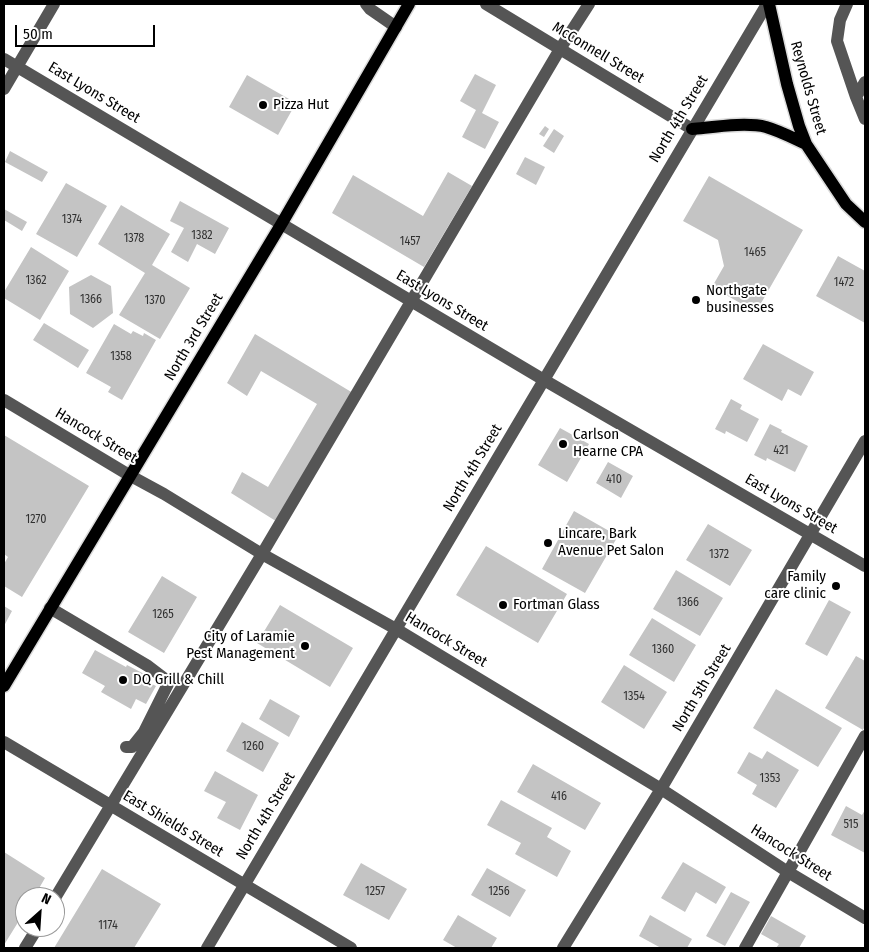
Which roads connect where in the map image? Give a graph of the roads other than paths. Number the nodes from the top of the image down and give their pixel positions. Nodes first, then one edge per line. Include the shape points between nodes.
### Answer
1 (54, 4) edge
2 (366, 4) edge
3 (409, 4) edge
4 (486, 4) edge
5 (589, 4) edge
6 (768, 4) edge
7 (847, 4) edge
8 (396, 27) junction
9 (560, 49) junction
10 (4, 59) edge
11 (18, 67) junction
12 (865, 82) edge
13 (4, 89) edge
14 (856, 97) junction
15 (865, 119) edge
16 (692, 129) junction
17 (806, 144) junction
18 (865, 222) edge
19 (282, 223) junction
20 (412, 302) junction
21 (544, 380) junction
22 (4, 400) edge
23 (865, 442) edge
24 (129, 475) junction
25 (811, 534) junction
26 (262, 554) junction
27 (865, 566) edge
28 (50, 608) junction
29 (396, 629) junction
30 (4, 686) edge
31 (865, 736) edge
32 (4, 742) edge
33 (126, 747) dead end
34 (661, 789) junction
35 (110, 805) junction
36 (788, 872) junction
37 (244, 885) junction
38 (62, 887) edge
39 (865, 918) edge
40 (32, 937) edge
41 (25, 948) edge
42 (207, 948) edge
43 (351, 948) edge
44 (563, 948) edge
45 (745, 948) edge

1 - 11 street
2 - 8 street
3 - 8 main road, North 3rd Street
4 - 9 street, McConnell Street
5 - 9 street
6 - 16 street, North 4th Street
6 - 17 main road, Reynolds Street via 787,84
7 - 14 street via 840,20 837,41
8 - 19 main road, North 3rd Street
9 - 16 street, McConnell Street
9 - 20 street
10 - 11 street, East Lyons Street
11 - 13 street
11 - 19 street, East Lyons Street
12 - 14 street
14 - 15 street
16 - 17 main road via 737,125 764,127
16 - 21 street, North 4th Street
17 - 18 main road, Reynolds Street via 846,204
19 - 20 street, East Lyons Street
19 - 24 main road, North 3rd Street
20 - 21 street, East Lyons Street
20 - 26 street
21 - 25 street, East Lyons Street
21 - 29 street, North 4th Street
22 - 24 street, Hancock Street
23 - 25 street, North 5th Street
24 - 26 street, Hancock Street
24 - 28 main road, North 3rd Street
25 - 27 street, East Lyons Street
25 - 34 street, North 5th Street
26 - 29 street, Hancock Street
26 - 35 street
28 - 30 main road, North 3rd Street
28 - 33 street via 148,666 168,684 144,732 132,747
29 - 34 street, Hancock Street
29 - 37 street, North 4th Street
31 - 36 street
32 - 35 street, East Shields Street
34 - 36 street, Hancock Street
34 - 44 street, North 5th Street
35 - 37 street, East Shields Street
35 - 38 street
36 - 39 street, Hancock Street
36 - 45 street
37 - 42 street, North 4th Street
37 - 43 street, East Shields Street
40 - 41 street

